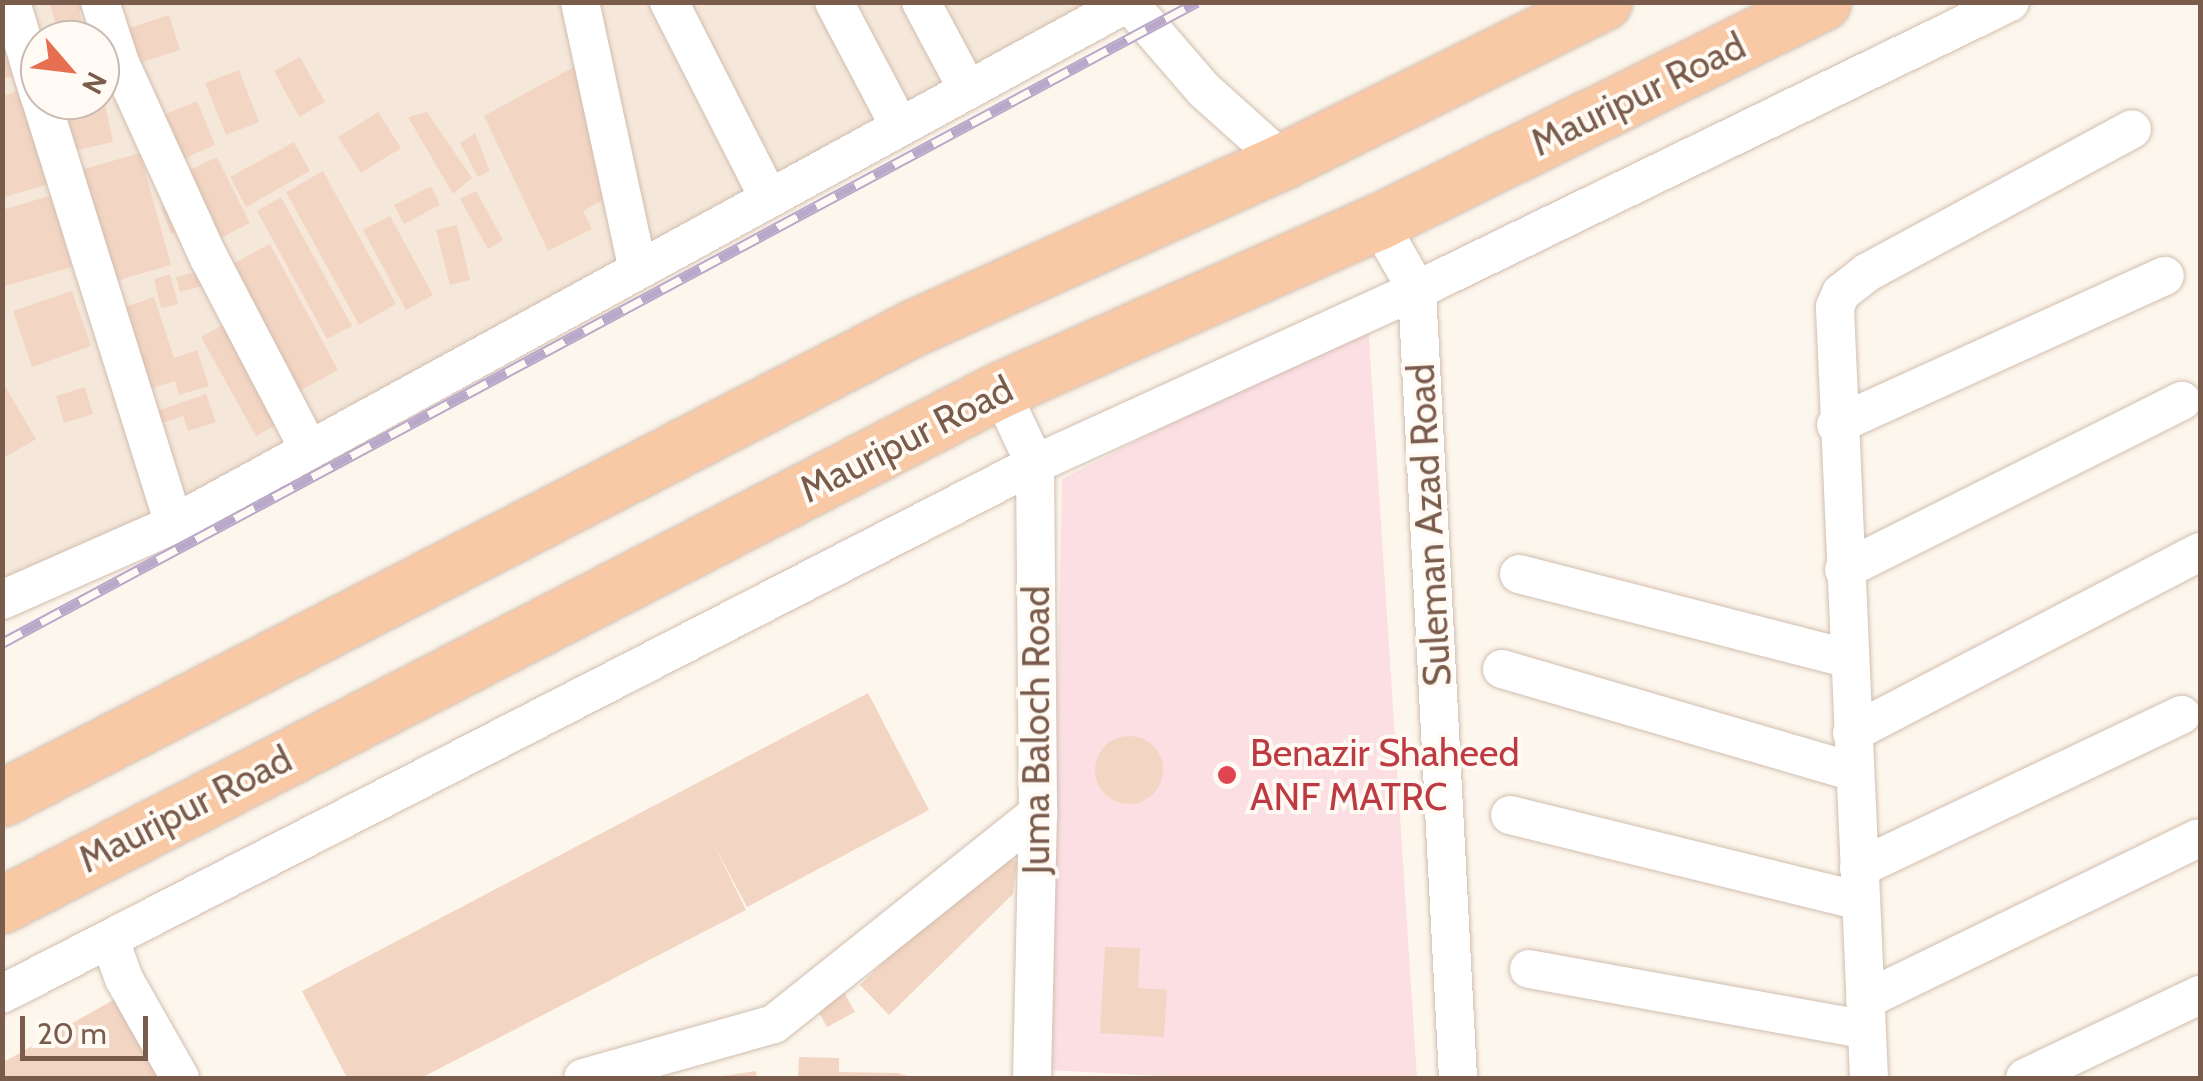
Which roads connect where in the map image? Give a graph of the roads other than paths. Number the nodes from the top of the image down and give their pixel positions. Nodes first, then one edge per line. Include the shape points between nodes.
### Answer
1 (11, 2) edge
2 (100, 2) edge
3 (580, 2) edge
4 (670, 2) edge
5 (834, 2) edge
6 (920, 2) edge
7 (1604, 2) edge
8 (1823, 2) edge
9 (2010, 2) edge
10 (1128, 3) edge
11 (20, 32) edge
12 (968, 90) junction
13 (47, 120) edge
14 (900, 127) junction
15 (2132, 128) dead end
16 (1283, 161) junction
17 (769, 198) junction
18 (1378, 222) junction
19 (638, 270) junction
20 (2166, 276) dead end
21 (1416, 290) junction
22 (1000, 390) junction
23 (2182, 402) dead end
24 (1836, 425) junction
25 (309, 449) junction
26 (1036, 464) junction
27 (174, 524) junction
28 (2200, 552) edge
29 (1844, 570) junction
30 (1519, 574) dead end
31 (10, 585) edge
32 (1849, 659) junction
33 (1502, 669) dead end
34 (2181, 715) dead end
35 (1852, 733) junction
36 (1854, 772) junction
37 (2, 798) edge
38 (1038, 813) junction
39 (1510, 815) dead end
40 (2197, 839) dead end
41 (1860, 884) junction
42 (2, 904) edge
43 (110, 940) junction
44 (1529, 969) dead end
45 (2, 994) edge
46 (2200, 995) edge
47 (1866, 1015) junction
48 (180, 1078) edge
49 (583, 1078) edge
50 (1032, 1078) edge
51 (1458, 1078) edge
52 (1869, 1078) edge
53 (2025, 1078) edge

1 - 11 street
2 - 25 street via 120,63 209,258
3 - 19 street
4 - 17 street
5 - 14 street
6 - 12 street
7 - 16 highway
8 - 18 highway, Mauripur Road
9 - 21 street
10 - 12 street
10 - 16 street via 1204,90
12 - 14 street
13 - 27 street
14 - 17 street
15 - 24 street via 1868,272 1841,294 1833,319
16 - 37 highway via 914,327
17 - 19 street
18 - 21 street, Suleman Azad Road
18 - 22 highway, Mauripur Road
19 - 25 street
20 - 24 street
21 - 26 street
21 - 51 street, Suleman Azad Road
22 - 26 street, Juma Baloch Road
22 - 42 highway, Mauripur Road
23 - 29 street
24 - 29 street
25 - 27 street
26 - 38 street, Juma Baloch Road
26 - 43 street
27 - 31 street
28 - 35 street
29 - 32 street
30 - 32 street
32 - 35 street
33 - 36 street
34 - 41 street
35 - 36 street
36 - 41 street
38 - 49 street via 774,1024
38 - 50 street, Juma Baloch Road
39 - 41 street
40 - 47 street
41 - 47 street
43 - 45 street
43 - 48 street via 124,979
44 - 47 street
46 - 53 street
47 - 52 street

